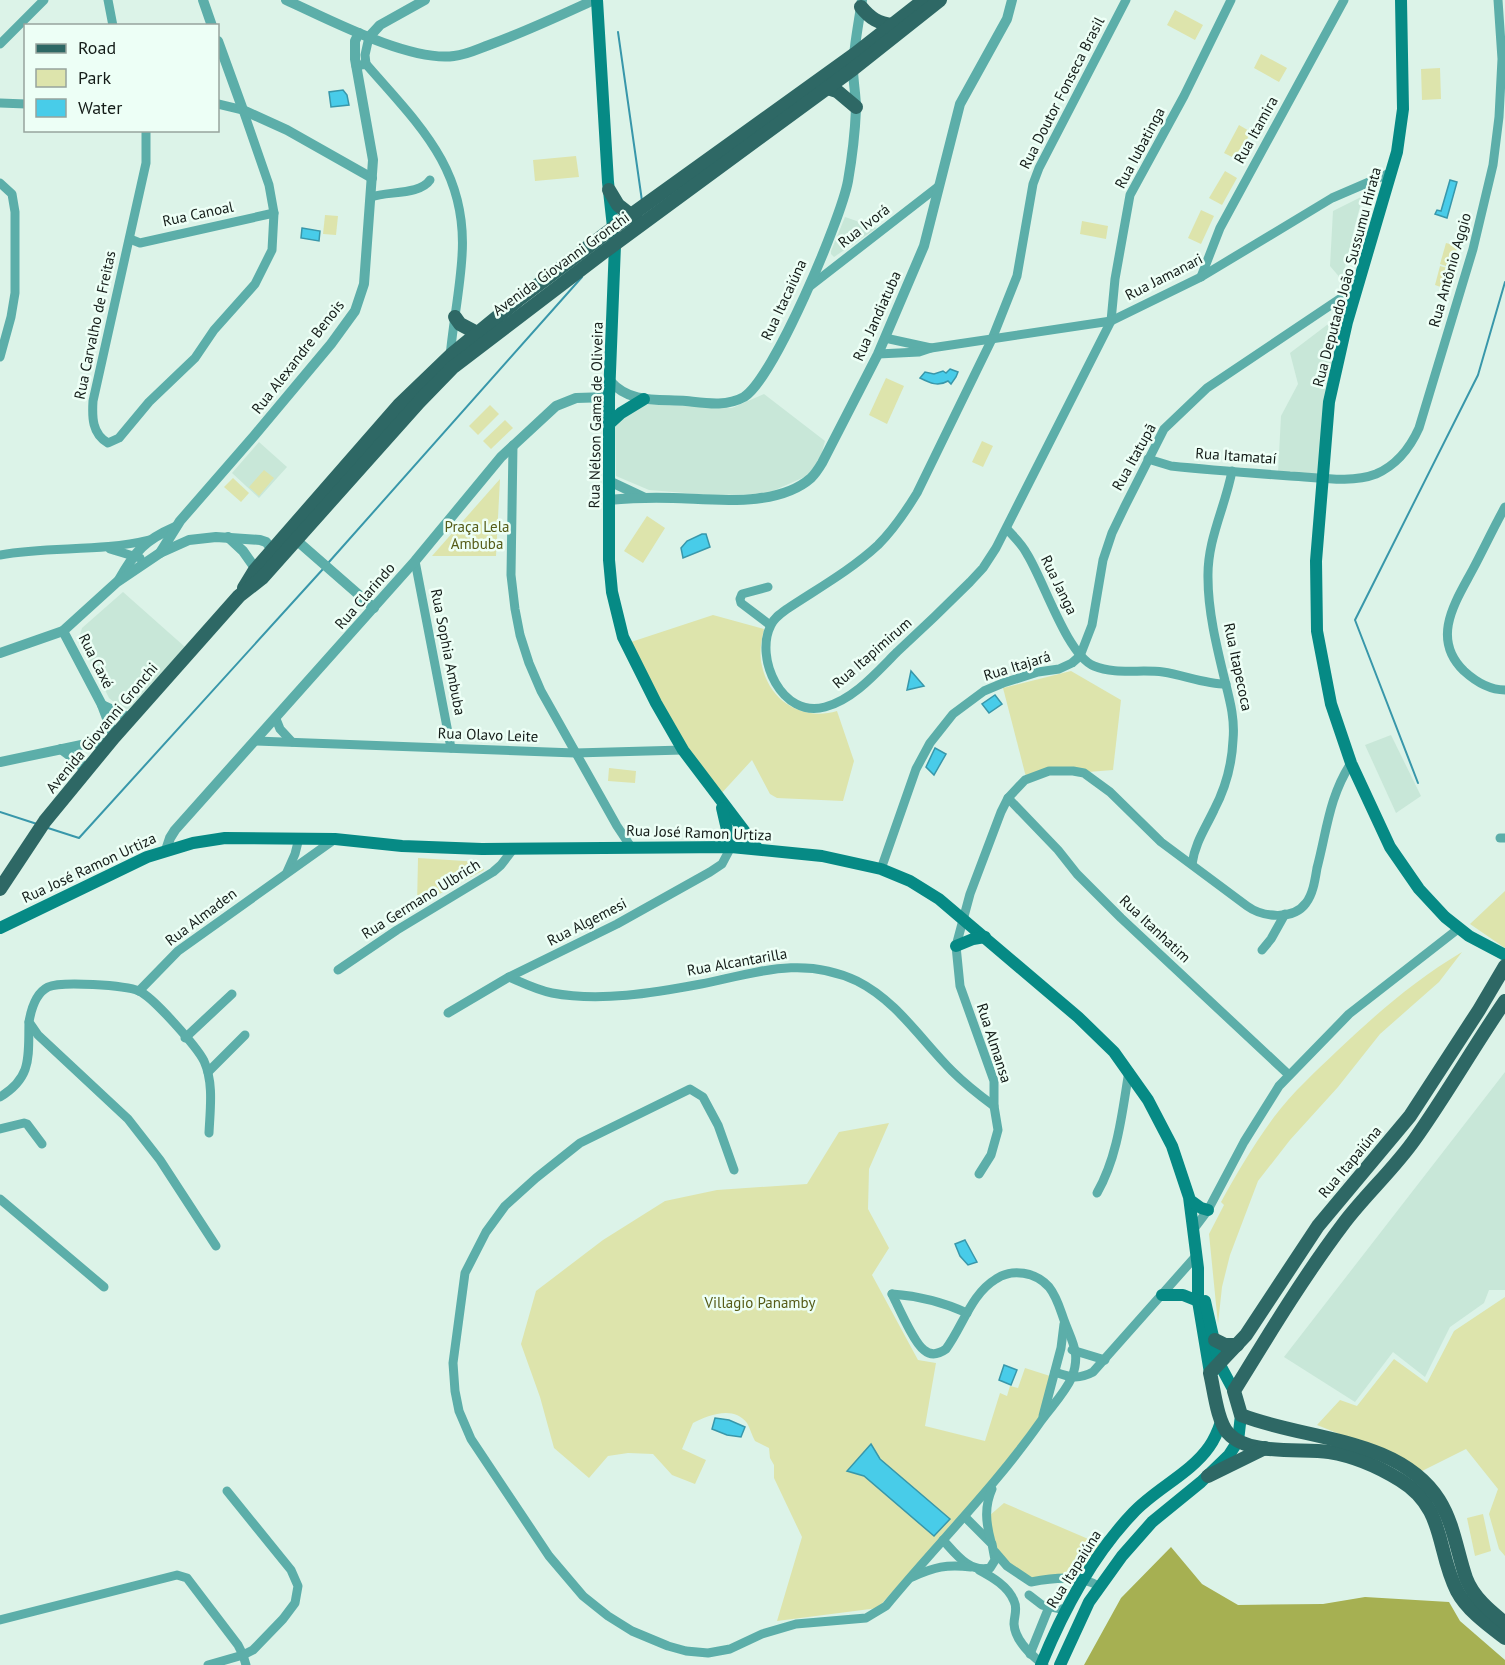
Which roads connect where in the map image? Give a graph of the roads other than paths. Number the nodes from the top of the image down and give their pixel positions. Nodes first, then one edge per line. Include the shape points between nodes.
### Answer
1 (44, 0) edge
2 (108, 0) edge
3 (203, 0) edge
4 (286, 0) edge
5 (425, 0) edge
6 (596, 0) edge
7 (924, 0) edge
8 (940, 0) edge
9 (1012, 0) edge
10 (1126, 0) edge
11 (1231, 0) edge
12 (1344, 0) edge
13 (1401, 0) edge
14 (1498, 0) edge
15 (861, 3) edge
16 (113, 24) edge
17 (211, 24) edge
18 (893, 25) junction
19 (358, 33) junction
20 (369, 38) junction
21 (0, 44) edge
22 (219, 44) edge
23 (855, 54) junction
24 (361, 65) junction
25 (853, 69) junction
26 (811, 84) junction
27 (828, 87) junction
28 (0, 103) edge
29 (24, 104) edge
30 (219, 104) edge
31 (856, 107) junction
32 (243, 110) junction
33 (146, 132) edge
34 (1390, 173) junction
35 (372, 178) junction
36 (430, 180) dead end
37 (0, 183) edge
38 (939, 186) junction
39 (609, 190) junction
40 (371, 197) junction
41 (274, 213) junction
42 (631, 216) junction
43 (644, 224) junction
44 (613, 228) junction
45 (130, 239) junction
46 (615, 244) junction
47 (1201, 277) junction
48 (1356, 288) junction
49 (807, 289) junction
50 (455, 317) junction
51 (1111, 321) junction
52 (477, 333) junction
53 (885, 338) junction
54 (992, 339) junction
55 (931, 348) junction
56 (878, 354) junction
57 (0, 357) edge
58 (451, 362) junction
59 (610, 381) junction
60 (609, 397) junction
61 (644, 399) junction
62 (609, 424) junction
63 (513, 445) junction
64 (1148, 459) junction
65 (1232, 471) junction
66 (1324, 478) junction
67 (609, 481) junction
68 (644, 497) junction
69 (608, 500) junction
70 (1505, 507) edge
71 (1007, 529) junction
72 (163, 534) junction
73 (227, 537) junction
74 (294, 539) junction
75 (189, 540) junction
76 (102, 547) junction
77 (160, 554) junction
78 (0, 555) edge
79 (133, 555) junction
80 (275, 555) junction
81 (149, 561) junction
82 (415, 561) junction
83 (258, 574) junction
84 (117, 582) junction
85 (768, 587) dead end
86 (374, 608) junction
87 (771, 625) junction
88 (63, 631) junction
89 (0, 653) edge
90 (1080, 656) junction
91 (1226, 684) junction
92 (1505, 690) edge
93 (102, 705) junction
94 (130, 718) junction
95 (276, 719) junction
96 (112, 740) junction
97 (256, 741) junction
98 (292, 742) junction
99 (451, 748) junction
100 (61, 749) junction
101 (683, 750) junction
102 (575, 753) junction
103 (0, 762) edge
104 (1352, 763) junction
105 (84, 773) junction
106 (1008, 798) junction
107 (721, 802) junction
108 (299, 838) junction
109 (335, 839) junction
110 (631, 847) junction
111 (730, 847) junction
112 (514, 848) junction
113 (758, 849) junction
114 (166, 850) junction
115 (1192, 864) junction
116 (881, 869) junction
117 (287, 872) junction
118 (0, 889) edge
119 (1285, 914) junction
120 (962, 918) junction
121 (0, 928) edge
122 (1458, 929) junction
123 (984, 937) junction
124 (1480, 943) junction
125 (956, 946) junction
126 (1262, 950) dead end
127 (1505, 955) edge
128 (338, 970) dead end
129 (1502, 970) edge
130 (509, 977) junction
131 (139, 991) junction
132 (232, 994) dead end
133 (1505, 1001) edge
134 (448, 1013) dead end
135 (29, 1022) junction
136 (245, 1035) dead end
137 (185, 1038) junction
138 (1442, 1068) junction
139 (1129, 1071) junction
140 (208, 1072) junction
141 (1289, 1075) junction
142 (1448, 1089) junction
143 (0, 1097) edge
144 (994, 1106) junction
145 (0, 1129) edge
146 (209, 1133) dead end
147 (42, 1144) dead end
148 (734, 1170) dead end
149 (980, 1174) dead end
150 (1097, 1193) dead end
151 (0, 1199) edge
152 (1190, 1200) junction
153 (1208, 1210) junction
154 (1194, 1230) junction
155 (216, 1246) dead end
156 (1197, 1262) junction
157 (104, 1287) dead end
158 (1162, 1295) junction
159 (1270, 1298) junction
160 (1198, 1301) junction
161 (1287, 1304) junction
162 (967, 1313) junction
163 (1064, 1321) junction
164 (1215, 1340) junction
165 (1237, 1345) junction
166 (1061, 1348) junction
167 (1077, 1351) junction
168 (1104, 1360) junction
169 (1214, 1368) junction
170 (1055, 1372) junction
171 (1072, 1378) junction
172 (1234, 1391) junction
173 (1241, 1415) junction
174 (1043, 1418) junction
175 (1221, 1422) junction
176 (1274, 1427) junction
177 (1238, 1441) junction
178 (1268, 1448) junction
179 (1208, 1476) junction
180 (995, 1481) junction
181 (227, 1491) dead end
182 (964, 1517) junction
183 (943, 1540) junction
184 (993, 1548) junction
185 (1007, 1566) junction
186 (976, 1568) junction
187 (1084, 1579) junction
188 (908, 1580) junction
189 (996, 1580) junction
190 (1031, 1582) junction
191 (1100, 1587) junction
192 (1033, 1598) junction
193 (1015, 1601) junction
194 (1049, 1607) junction
195 (1066, 1610) junction
196 (0, 1620) edge
197 (1505, 1623) edge
198 (1505, 1638) edge
199 (1030, 1654) junction
200 (243, 1655) junction
201 (1042, 1664) edge
202 (208, 1665) edge
203 (246, 1665) edge
204 (1060, 1665) edge

1 - 21 street
2 - 16 street
3 - 17 street
4 - 19 street
5 - 20 street via 380,26
6 - 20 street via 518,34 454,56 412,52
6 - 39 main road, Rua Nélson Gama de Oliveira
7 - 18 main road, Avenida Giovanni Gronchi
8 - 25 main road, Avenida Giovanni Gronchi
9 - 38 street, Rua Jandiatuba via 1007,19 960,104
10 - 54 street, Rua Doutor Fonseca Brasil via 1039,168 1017,276
11 - 51 street, Rua Iubatinga via 1130,195
12 - 47 street, Rua Itamira via 1220,228
13 - 34 main road, Rua Deputado João Sussumu Hirata via 1403,109
14 - 66 street, Rua Antônio Aggio via 1502,58 1493,165 1473,249 1419,428 1407,450 1383,471 1359,478
15 - 18 main road via 869,17
15 - 23 street, Rua Itacaiúna
18 - 23 main road, Avenida Giovanni Gronchi
19 - 20 street
19 - 24 street, Rua Alexandre Benois via 354,52
20 - 24 street
22 - 32 street, Rua Carvalho de Freitas
23 - 25 street, Rua Itacaiúna
23 - 26 main road, Avenida Giovanni Gronchi
24 - 35 street, Rua Alexandre Benois via 373,152
24 - 50 street via 400,100 431,141 450,177 461,219 463,253
25 - 27 main road, Avenida Giovanni Gronchi
25 - 31 street, Rua Itacaiúna
26 - 27 main road
26 - 42 main road, Avenida Giovanni Gronchi
27 - 31 main road
27 - 43 main road, Avenida Giovanni Gronchi
28 - 29 street
30 - 32 street
31 - 49 street, Rua Itacaiúna via 848,183
32 - 35 street
32 - 41 street, Rua Carvalho de Freitas via 264,166
33 - 45 street, Rua Carvalho de Freitas via 146,163
34 - 47 street, Rua Jamanari via 1332,198
34 - 48 main road, Rua Deputado João Sussumu Hirata
35 - 40 street, Rua Alexandre Benois
36 - 40 street via 418,189
37 - 57 street via 14,199 15,242 14,302
38 - 49 street, Rua Ivorá
38 - 53 street, Rua Jandiatuba via 924,246
39 - 42 main road
39 - 44 main road, Rua Nélson Gama de Oliveira
40 - 72 street, Rua Alexandre Benois via 364,284 355,311 331,344
41 - 45 street, Rua Canoal via 140,243
41 - 45 street, Rua Carvalho de Freitas via 272,250 255,284 195,358 149,402 119,438 108,443 96,430 93,401
42 - 43 main road
42 - 44 main road, Avenida Giovanni Gronchi
43 - 46 main road, Avenida Giovanni Gronchi
44 - 46 main road, Rua Nélson Gama de Oliveira
44 - 52 main road, Avenida Giovanni Gronchi
46 - 58 main road, Avenida Giovanni Gronchi
46 - 59 main road, Rua Nélson Gama de Oliveira
47 - 51 street, Rua Jamanari
48 - 64 street, Rua Itatupã via 1207,388 1164,429
48 - 66 main road, Rua Deputado João Sussumu Hirata via 1329,402
49 - 61 street, Rua Itacaiúna via 780,346 758,383 743,397 722,404
50 - 52 main road
50 - 58 street
51 - 54 street, Rua Jamanari
51 - 71 street, Rua Itapimirum
52 - 58 main road, Avenida Giovanni Gronchi
53 - 55 street, Rua Jamanari
53 - 56 street, Rua Jandiatuba
54 - 55 street, Rua Jamanari
54 - 87 street via 917,493 900,518 867,554 787,609
55 - 56 street, Rua Jamanari
56 - 68 street, Rua Jandiatuba via 822,464 810,478 777,495 750,500
58 - 74 main road, Avenida Giovanni Gronchi
58 - 80 main road, Avenida Giovanni Gronchi via 399,405
59 - 60 main road, Rua Nélson Gama de Oliveira
59 - 61 street, Rua Itacaiúna via 625,394
60 - 62 main road, Rua Nélson Gama de Oliveira
60 - 63 street, Rua Clarindo via 567,400 543,416
61 - 62 main road
62 - 67 main road, Rua Nélson Gama de Oliveira
63 - 82 street, Rua Clarindo
63 - 102 street via 514,609 535,678
64 - 65 street, Rua Itamataí via 1171,466
64 - 90 street, Rua Itatupã via 1103,560 1092,625
65 - 66 street, Rua Itamataí
65 - 91 street, Rua Itapecoca via 1208,562 1209,602
66 - 104 main road, Rua Deputado João Sussumu Hirata via 1316,561 1317,631 1328,692
67 - 68 street, Rua Jandiatuba
67 - 69 main road, Rua Nélson Gama de Oliveira
68 - 69 street, Rua Jandiatuba
69 - 101 main road, Rua Nélson Gama de Oliveira via 612,592 623,637
70 - 92 street via 1452,609 1447,635 1450,650 1465,672 1479,683
71 - 87 street, Rua Itapimirum via 970,582 859,688 837,703 810,708 786,696 774,681 766,660
71 - 90 street, Rua Janga via 1028,555 1069,643
72 - 75 street
72 - 76 street via 127,545
72 - 77 street, Rua Alexandre Benois
72 - 79 street, Rua Alexandre Benois
73 - 75 street
73 - 80 street via 266,542
73 - 83 street via 243,551
74 - 80 main road, Avenida Giovanni Gronchi
74 - 86 street
75 - 77 street
76 - 78 street
76 - 79 street
77 - 81 street, Rua Alexandre Benois
79 - 81 street
79 - 84 street, Rua Alexandre Benois
80 - 83 main road, Avenida Giovanni Gronchi
81 - 84 street, Rua Alexandre Benois
82 - 86 street, Rua Clarindo
82 - 99 street, Rua Sophia Ambuba
83 - 94 main road, Avenida Giovanni Gronchi
84 - 88 street, Rua Alexandre Benois
85 - 87 street via 742,594 740,599
86 - 95 street, Rua Clarindo
88 - 89 street, Rua Alexandre Benois
88 - 93 street, Rua Caxé
90 - 91 street via 1106,669 1163,672
90 - 116 street, Rua Itajará via 1059,669 1038,672 984,691 948,719 916,769
91 - 115 street, Rua Itapecoca via 1233,710 1232,758 1215,809 1194,849
93 - 94 street, Rua Caxé
93 - 96 street, Rua Caxé
94 - 96 main road, Avenida Giovanni Gronchi
95 - 97 street, Rua Clarindo
95 - 98 street
96 - 100 street
96 - 105 main road, Avenida Giovanni Gronchi
97 - 98 street, Rua Olavo Leite
97 - 114 street, Rua Clarindo via 175,830
98 - 99 street, Rua Olavo Leite
99 - 102 street, Rua Olavo Leite
100 - 103 street
100 - 105 street via 81,764
101 - 102 street, Rua Olavo Leite
101 - 107 main road, Rua Nélson Gama de Oliveira
102 - 110 street
104 - 119 street via 1332,801 1308,901 1299,910
104 - 122 main road, Rua Deputado João Sussumu Hirata via 1382,832 1403,868
105 - 118 main road, Avenida Giovanni Gronchi via 45,821
106 - 115 street via 1038,773 1084,773 1110,792 1161,842
106 - 120 street, Rua Almansa
106 - 141 street, Rua Itanhatim via 1108,906
107 - 111 main road, Rua Nélson Gama de Oliveira
107 - 113 main road, Rua Nélson Gama de Oliveira
108 - 109 main road, Rua José Ramon Urtiza
108 - 114 main road, Rua José Ramon Urtiza via 225,838
108 - 117 street
109 - 112 main road, Rua José Ramon Urtiza via 402,846
109 - 117 street, Rua Almaden
110 - 111 main road, Rua José Ramon Urtiza
110 - 112 main road, Rua José Ramon Urtiza
111 - 113 main road, Rua José Ramon Urtiza
111 - 130 street, Rua Algemesi via 722,864 710,872 617,924
112 - 128 street, Rua Germano Ulbrich via 493,872
113 - 116 main road, Rua José Ramon Urtiza via 822,856
114 - 121 main road, Rua José Ramon Urtiza
115 - 119 street via 1251,909 1270,915
116 - 120 main road, Rua José Ramon Urtiza via 935,896
117 - 131 street, Rua Almaden via 178,951
119 - 126 street
120 - 123 main road, Rua José Ramon Urtiza
120 - 125 street, Rua Almansa
122 - 124 main road, Rua Deputado João Sussumu Hirata
122 - 141 street via 1348,1014
123 - 125 main road
123 - 139 main road, Rua José Ramon Urtiza via 1096,1033
124 - 127 main road, Rua Deputado João Sussumu Hirata
124 - 129 main road, Rua Deputado João Sussumu Hirata
125 - 144 street, Rua Almansa via 960,986 994,1081
129 - 138 main road, Rua Itapaiúna
130 - 134 street, Rua Algemesi
130 - 144 street, Rua Alcantarilla via 552,993 591,996 652,992 781,967 836,972 882,996 952,1071
131 - 135 street via 64,984 47,988 34,1004
131 - 137 street
132 - 137 street
133 - 142 main road
135 - 143 street via 28,1065 12,1090
135 - 155 street via 128,1119
136 - 140 street
137 - 140 street via 203,1059
138 - 142 main road via 1450,1080
138 - 159 main road, Rua Itapaiúna via 1410,1116 1318,1226
139 - 150 street via 1114,1151
139 - 152 main road, Rua José Ramon Urtiza via 1172,1146
140 - 146 street
141 - 153 street via 1254,1125
142 - 161 main road via 1414,1140 1345,1222
144 - 149 street, Rua Almansa via 998,1130
145 - 147 street via 24,1123
148 - 188 street via 703,1097 690,1089 580,1143 536,1178 486,1232 465,1273 453,1363 459,1411 471,1439 549,1556 583,1596 632,1631 668,1646 708,1653 730,1649 796,1624 866,1618 886,1606
151 - 157 street
152 - 153 main road
152 - 154 main road, Rua José Ramon Urtiza
153 - 154 street
154 - 156 main road, Rua José Ramon Urtiza
156 - 158 street
156 - 160 main road, Rua José Ramon Urtiza
156 - 164 main road, Rua José Ramon Urtiza
158 - 160 main road via 1183,1295
158 - 168 street
159 - 161 main road via 1276,1304
159 - 165 main road, Rua Itapaiúna
160 - 169 main road, Rua José Ramon Urtiza
161 - 172 main road
162 - 162 street via 926,1298 892,1294 921,1348 933,1354 946,1349
162 - 163 street via 984,1288 996,1279 1019,1272 1041,1280 1049,1288
163 - 166 street
163 - 167 street
164 - 165 main road
164 - 169 main road, Rua José Ramon Urtiza
165 - 169 main road, Rua Itapaiúna
166 - 167 street
166 - 170 street
167 - 168 street
167 - 171 street
168 - 171 street via 1093,1372
169 - 172 main road, Rua José Ramon Urtiza
169 - 175 main road, Rua José Ramon Urtiza
170 - 171 street
170 - 174 street
171 - 174 street
172 - 173 main road
173 - 176 main road
173 - 177 main road
174 - 180 street
175 - 177 main road
175 - 187 main road, Rua Itapaiúna via 1208,1449 1131,1515
176 - 178 main road via 1264,1438
176 - 197 main road via 1326,1437 1377,1453 1422,1479 1440,1502 1453,1529 1471,1588
177 - 178 main road
177 - 179 main road, Rua Itapaiúna
178 - 179 main road
178 - 198 main road via 1330,1452 1358,1460 1404,1482 1420,1496 1434,1518 1458,1593 1466,1605
179 - 191 main road, Rua Itapaiúna via 1152,1522
180 - 182 street
180 - 184 street via 987,1501
181 - 200 street via 291,1570 298,1586 295,1603 283,1619
182 - 183 street
182 - 184 street
183 - 186 street
183 - 188 street
184 - 185 street
184 - 186 street via 995,1560 990,1568
185 - 189 street
185 - 190 street
186 - 188 street via 939,1566
186 - 189 street
187 - 190 street
187 - 191 street
187 - 195 main road, Rua Itapaiúna
189 - 193 street
190 - 192 street
191 - 204 main road, Rua Itapaiúna
192 - 193 street
192 - 194 street
193 - 199 street via 1016,1630
194 - 195 street
194 - 199 street
195 - 201 main road, Rua Itapaiúna
196 - 200 street via 177,1575 188,1578
199 - 201 street
200 - 202 street
200 - 203 street

